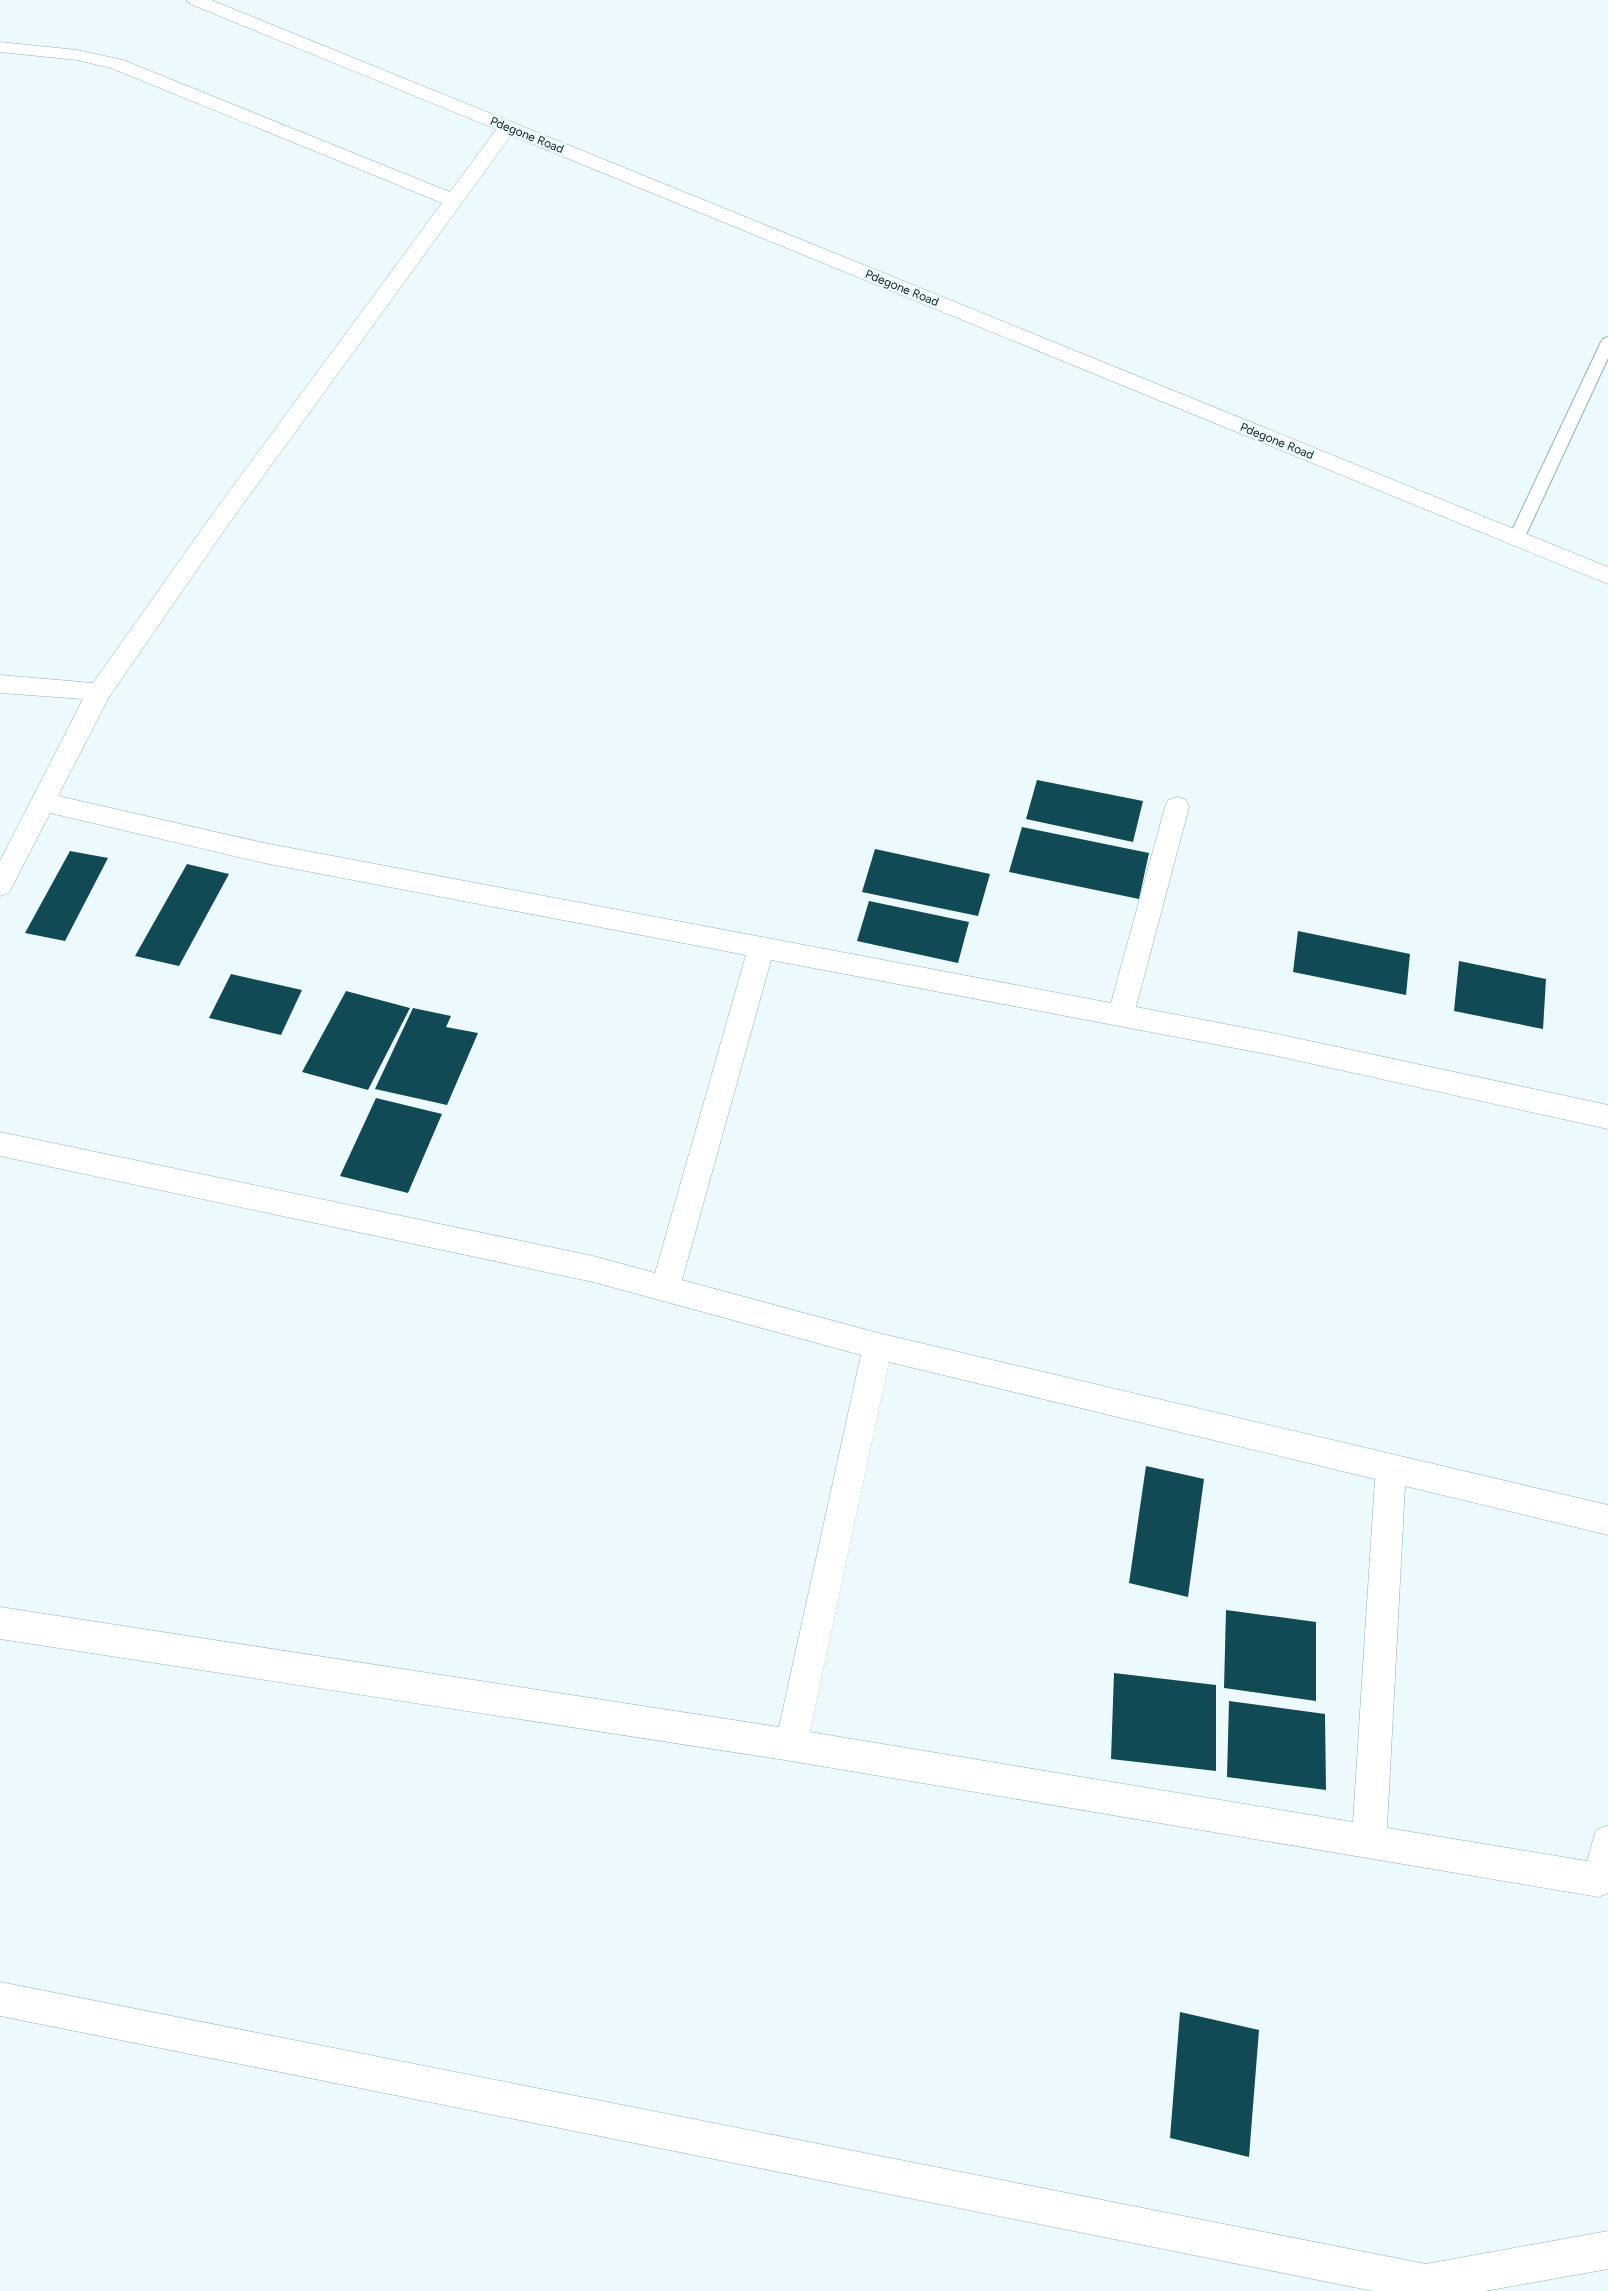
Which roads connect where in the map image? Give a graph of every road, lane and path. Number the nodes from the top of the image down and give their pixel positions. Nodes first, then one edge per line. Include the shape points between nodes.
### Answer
1 (196, 0) edge
2 (0, 47) edge
3 (508, 128) junction
4 (454, 201) junction
5 (1608, 342) edge
6 (1516, 539) junction
7 (1608, 576) edge
8 (0, 684) edge
9 (99, 692) junction
10 (43, 802) junction
11 (1177, 807) dead end
12 (0, 886) edge
13 (761, 948) junction
14 (1120, 1016) junction
15 (1608, 1117) edge
16 (0, 1144) edge
17 (664, 1288) junction
18 (878, 1346) junction
19 (1391, 1468) junction
20 (1608, 1520) edge
21 (0, 1623) edge
22 (791, 1745) junction
23 (1370, 1842) junction
24 (1608, 1842) edge
25 (0, 1999) edge
26 (1608, 2250) edge
27 (1424, 2287) edge

1 - 3 main road, Pdegone Road
2 - 4 main road via 77,55 117,64
3 - 4 main road
3 - 6 main road, Pdegone Road
4 - 9 main road via 222,517
5 - 6 lane
6 - 7 main road, Pdegone Road
8 - 9 main road
9 - 10 main road
10 - 12 main road
10 - 13 main road via 264,853
11 - 14 main road
13 - 14 main road
13 - 17 main road
14 - 15 main road via 1277,1045
16 - 17 main road via 584,1267
17 - 18 main road
18 - 19 main road
18 - 22 main road
19 - 20 main road
19 - 23 main road
21 - 22 main road
22 - 23 main road
23 - 24 main road via 1600,1880
25 - 27 main road
26 - 27 main road

